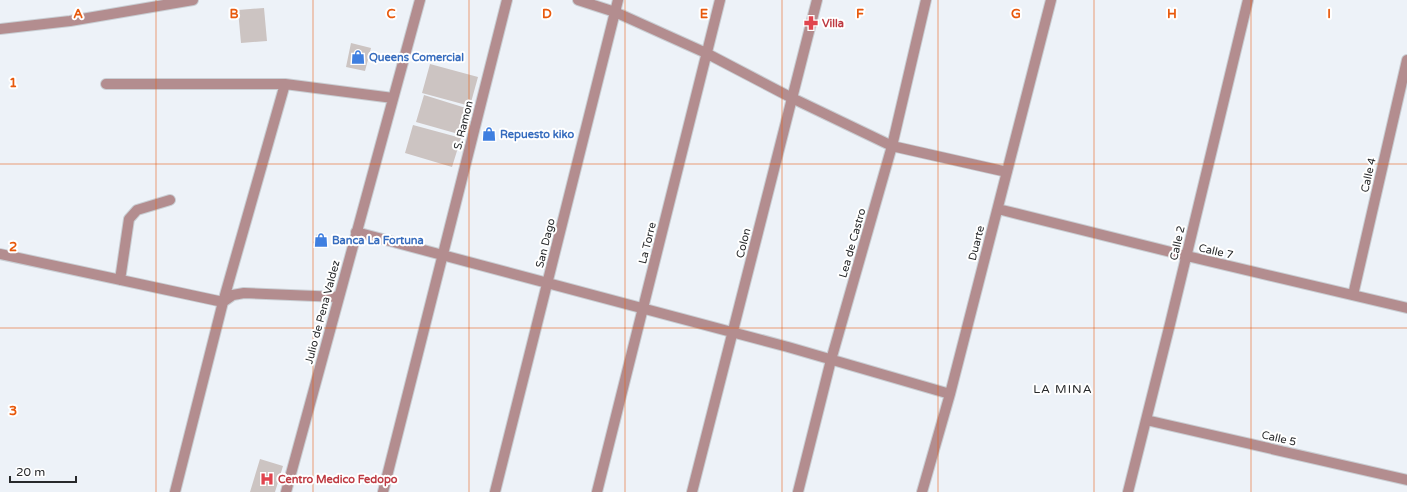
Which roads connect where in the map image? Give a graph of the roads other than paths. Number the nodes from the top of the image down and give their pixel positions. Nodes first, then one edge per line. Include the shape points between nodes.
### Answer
1 (193, 0) edge
2 (420, 0) edge
3 (507, 0) edge
4 (578, 0) edge
5 (618, 0) edge
6 (720, 0) edge
7 (817, 0) edge
8 (926, 0) edge
9 (1051, 0) edge
10 (1248, 0) edge
11 (615, 12) junction
12 (0, 28) edge
13 (706, 53) junction
14 (1407, 60) edge
15 (106, 84) dead end
16 (285, 84) junction
17 (394, 98) junction
18 (792, 98) junction
19 (892, 146) junction
20 (1007, 172) junction
21 (170, 200) dead end
22 (998, 209) junction
23 (356, 232) junction
24 (0, 254) edge
25 (443, 255) junction
26 (1187, 256) junction
27 (120, 280) junction
28 (548, 283) junction
29 (1353, 295) junction
30 (339, 297) junction
31 (223, 302) junction
32 (643, 308) junction
33 (1407, 308) edge
34 (732, 332) junction
35 (831, 360) junction
36 (950, 394) junction
37 (1146, 420) junction
38 (1407, 480) edge
39 (174, 492) edge
40 (286, 492) edge
41 (383, 492) edge
42 (495, 492) edge
43 (597, 492) edge
44 (692, 492) edge
45 (798, 492) edge
46 (922, 492) edge
47 (1128, 492) edge

1 - 12 street via 70,21
2 - 17 street, Julio de Pena Valdez
3 - 25 street, S. Ramon
4 - 11 street
5 - 11 street, San Dago
6 - 13 street, La Torre
7 - 18 street, Colon
8 - 19 street, Lea de Castro
9 - 20 street, Duarte
10 - 26 street, Calle 2
11 - 13 street
11 - 28 street, San Dago
13 - 18 street
13 - 32 street, La Torre
14 - 29 street, Calle 4
15 - 16 street
16 - 17 street
16 - 31 street
17 - 23 street, Julio de Pena Valdez
18 - 19 street
18 - 34 street, Colon
19 - 20 street
19 - 35 street, Lea de Castro
20 - 22 street, Duarte
21 - 27 street via 137,210 129,218
22 - 26 street, Calle 7
22 - 36 street, Duarte
23 - 25 street
23 - 30 street, Julio de Pena Valdez
24 - 27 street
25 - 28 street
25 - 41 street, S. Ramon
26 - 29 street, Calle 7
26 - 37 street, Calle 2
27 - 31 street
28 - 32 street
28 - 42 street, San Dago
29 - 33 street, Calle 7
30 - 31 street via 244,293 233,295
30 - 40 street, Julio de Pena Valdez
31 - 39 street
32 - 34 street
32 - 43 street, La Torre
34 - 35 street
34 - 44 street, Colon
35 - 36 street
35 - 45 street, Lea de Castro
36 - 46 street, Duarte
37 - 38 street, Calle 5
37 - 47 street, Calle 2

